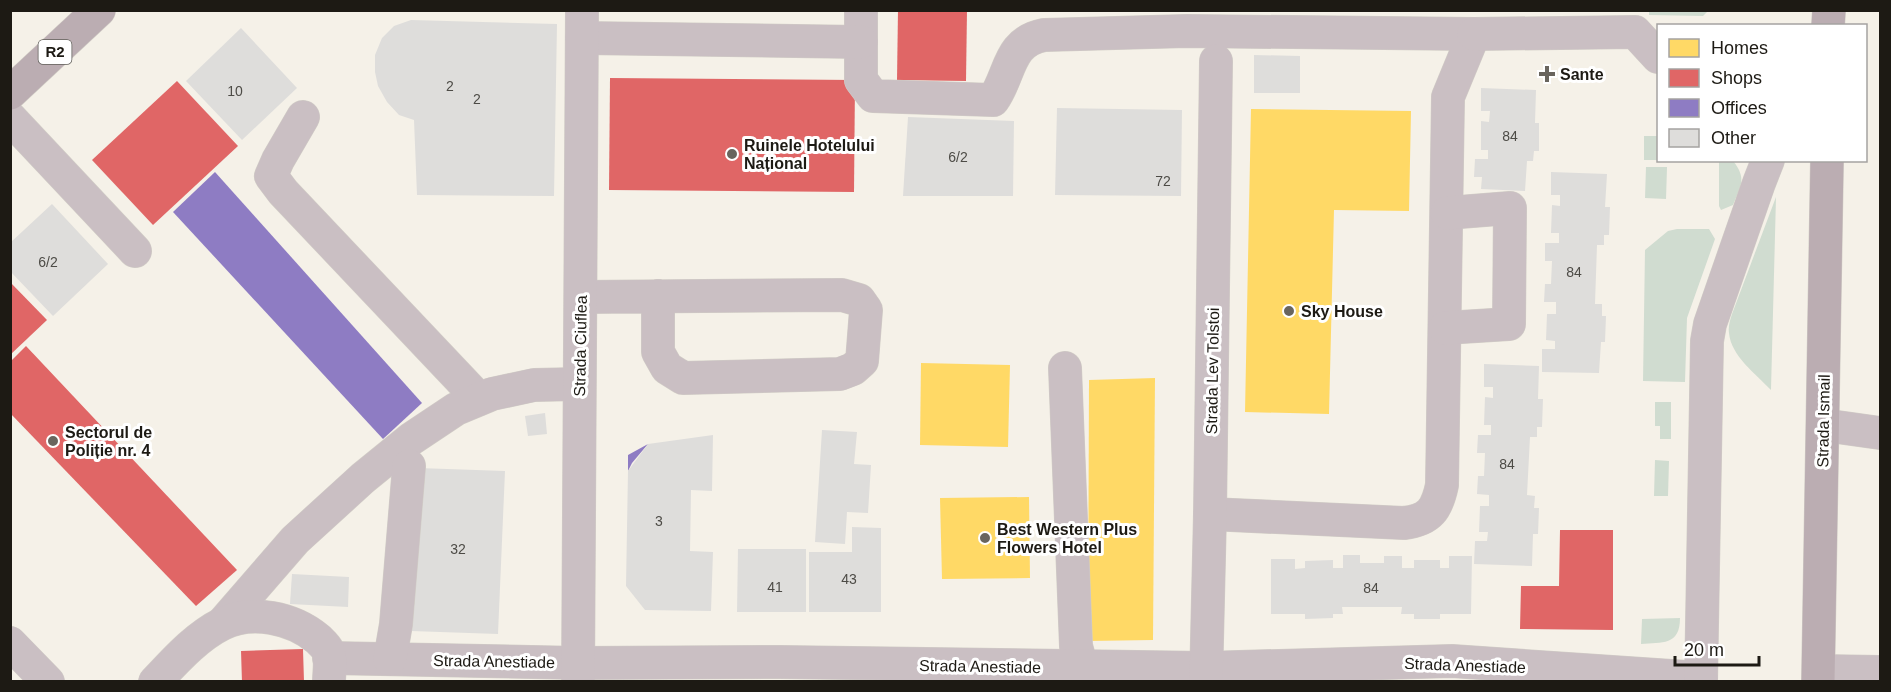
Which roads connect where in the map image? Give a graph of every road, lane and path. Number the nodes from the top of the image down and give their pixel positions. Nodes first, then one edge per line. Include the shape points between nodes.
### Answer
1 (99, 10) edge
2 (1187, 21) edge
3 (582, 25) edge
4 (861, 26) edge
5 (1474, 34) junction
6 (1657, 53) edge
7 (1216, 61) dead end
8 (10, 93) edge
9 (303, 117) dead end
10 (10, 118) edge
11 (1827, 162) edge
12 (1757, 168) edge
13 (1447, 213) junction
14 (135, 251) dead end
15 (658, 296) junction
16 (581, 297) junction
17 (1445, 328) junction
18 (1065, 368) dead end
19 (579, 384) junction
20 (479, 399) junction
21 (1823, 425) junction
22 (1881, 433) edge
23 (409, 466) dead end
24 (1210, 514) junction
25 (223, 623) junction
26 (10, 643) edge
27 (390, 659) junction
28 (1082, 668) junction
29 (1451, 671) edge
30 (578, 672) edge
31 (780, 672) edge
32 (1881, 672) edge
33 (330, 675) edge
34 (1206, 675) edge
35 (1818, 676) edge
36 (1701, 680) edge
37 (48, 681) edge
38 (155, 681) edge

1 - 8 main road, R2
2 - 4 street via 1033,37 1016,52 993,100 873,96 861,80
2 - 5 street
3 - 4 street
3 - 16 street, Strada Ciuflea
5 - 6 street via 1635,32
5 - 13 street via 1448,97
7 - 24 street, Strada Lev Tolstoi
9 - 20 street via 271,176
10 - 14 street
11 - 21 main road, Strada Ismail
12 - 36 street via 1707,341
13 - 17 street
13 - 17 street via 1510,208 1509,324
15 - 15 street via 658,352 667,368 683,378 840,374 862,361 866,310 859,300 842,295
15 - 16 street
16 - 19 street, Strada Ciuflea
17 - 24 street via 1442,485 1438,502 1430,513 1418,521 1404,523
18 - 28 street via 1076,646
19 - 20 street via 534,386
19 - 30 street, Strada Ciuflea
20 - 25 street via 429,427 363,478 296,540
21 - 22 street
21 - 35 main road, Strada Ismail
23 - 27 street
24 - 34 street, Strada Lev Tolstoi
25 - 33 street via 268,617 292,622 323,644 329,653
25 - 38 street
26 - 37 street
27 - 30 street, Strada Anestiade
27 - 33 street, Strada Anestiade
28 - 31 street, Strada Anestiade
28 - 34 street, Strada Anestiade
29 - 34 street, Strada Anestiade
29 - 36 street, Strada Anestiade
30 - 31 street, Strada Anestiade
32 - 35 street

